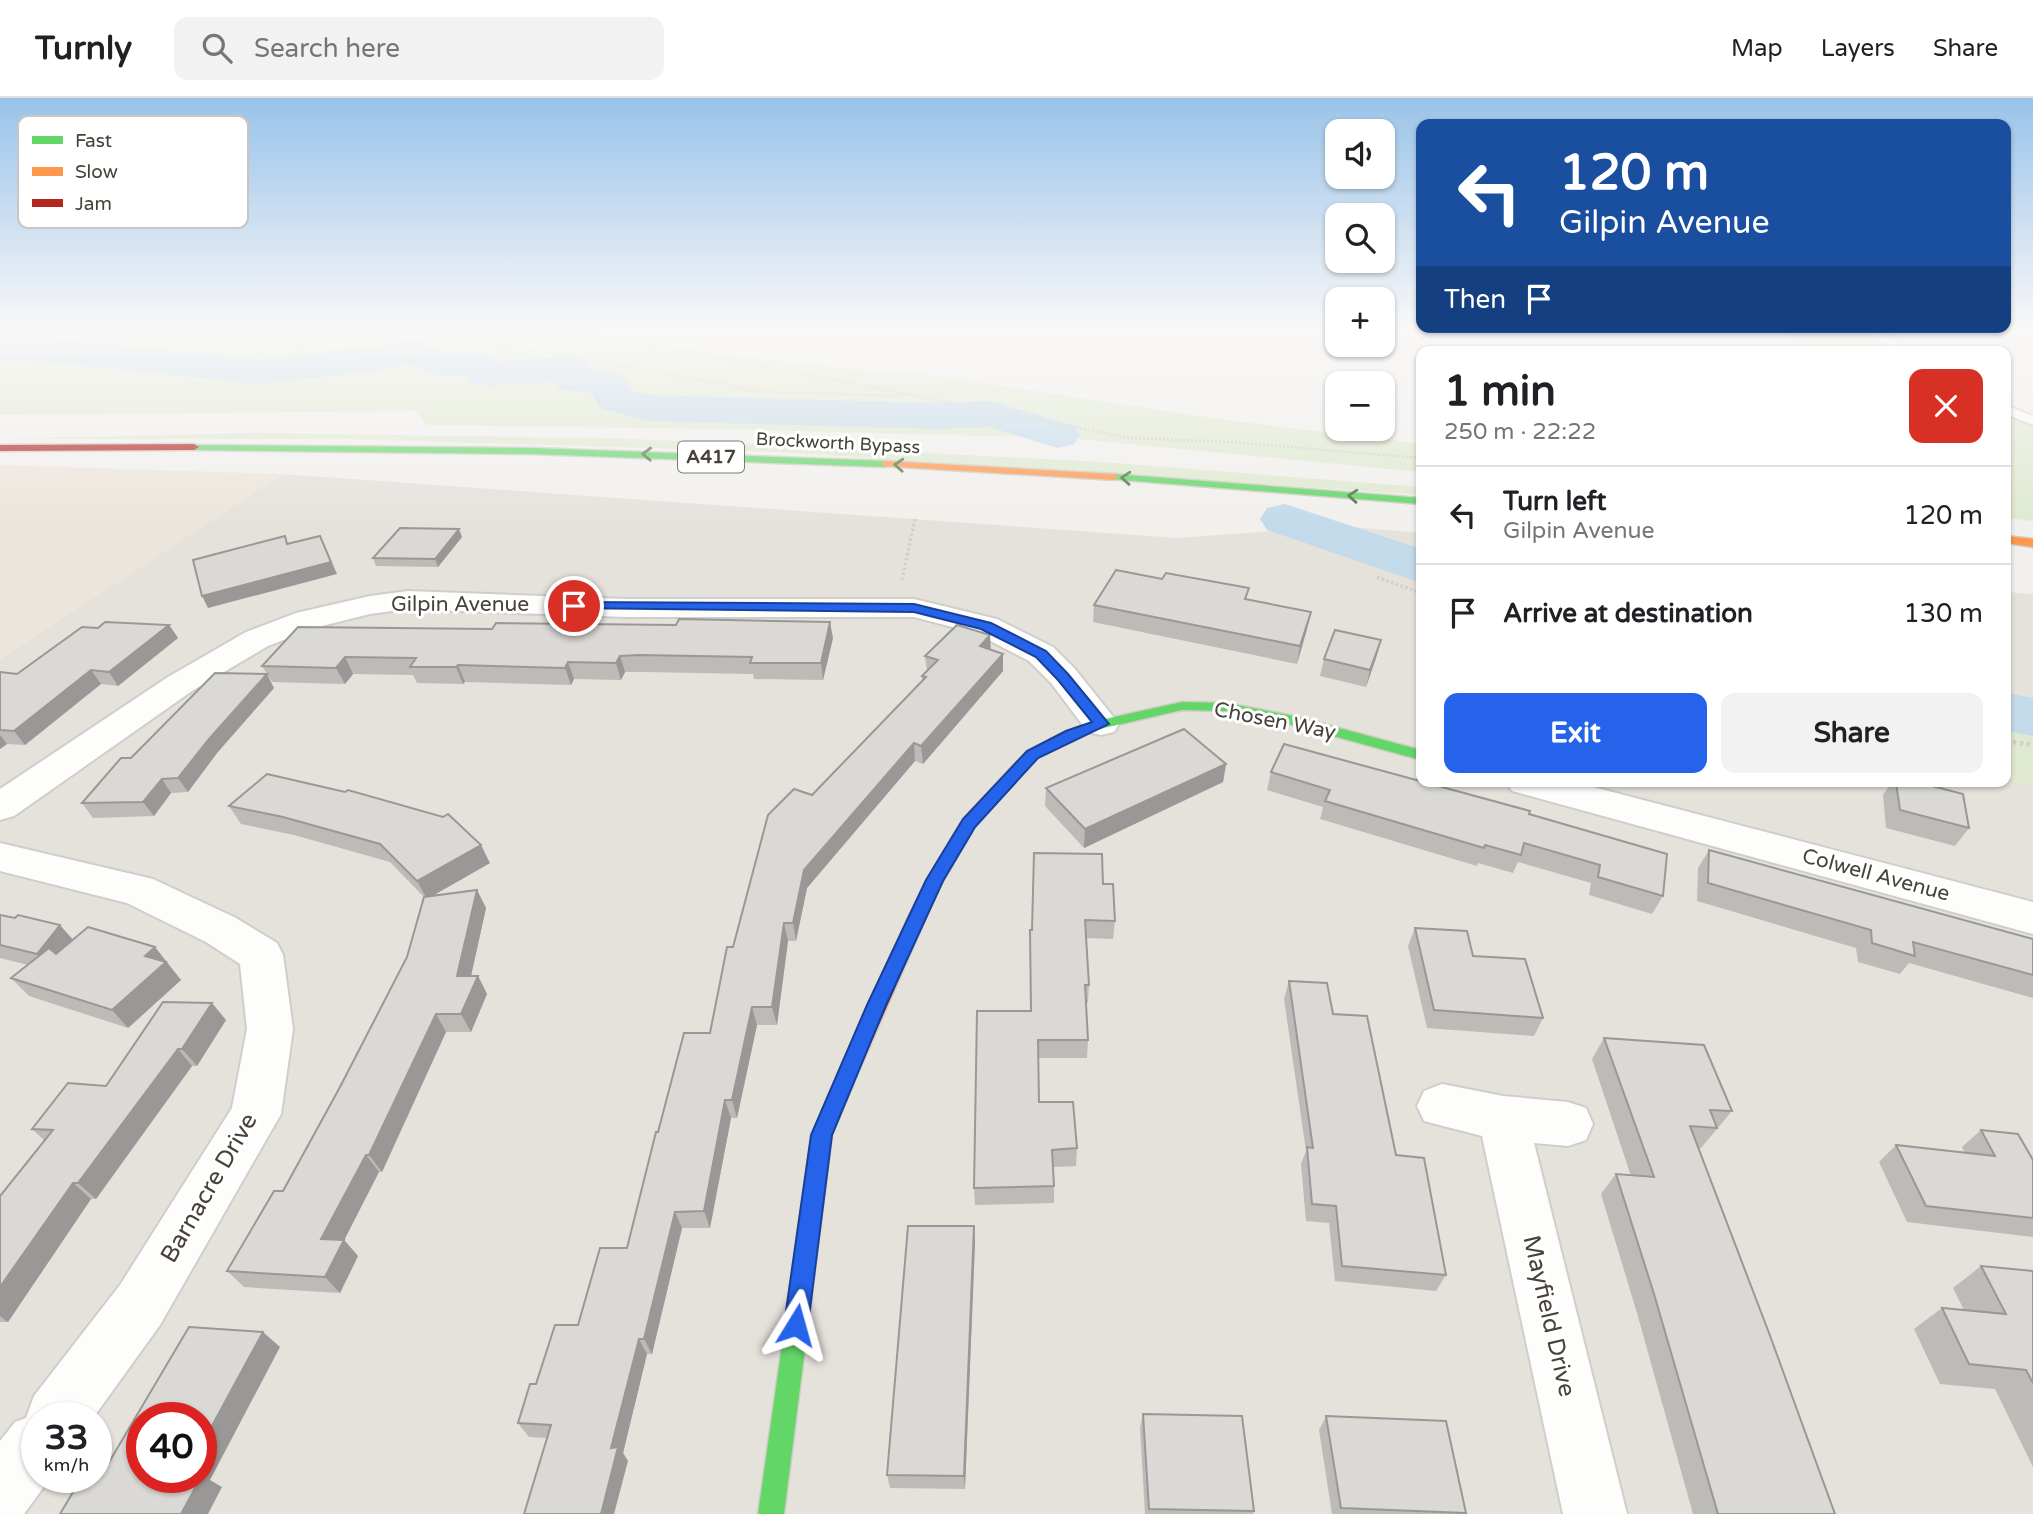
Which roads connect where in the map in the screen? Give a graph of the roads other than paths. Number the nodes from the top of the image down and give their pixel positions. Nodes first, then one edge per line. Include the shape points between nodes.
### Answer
1 (2011, 411) edge
2 (2033, 421) edge
3 (0, 448) edge
4 (1416, 501) edge
5 (2011, 541) edge
6 (2033, 543) edge
7 (1101, 724) junction
8 (1416, 754) edge
9 (1544, 787) edge
10 (0, 807) edge
11 (0, 857) edge
12 (2033, 918) edge
13 (1442, 1106) dead end
14 (1503, 1118) junction
15 (1568, 1124) dead end
16 (68, 1402) edge
17 (21, 1465) edge
18 (0, 1493) edge
19 (771, 1514) edge
20 (1595, 1514) edge

1 - 2 lane
4 -> 3 main road, Brockworth Bypass / A417 via 1066,474 611,452 287,446
5 - 6 main road
7 - 8 main road, Chosen Way via 1182,706 1226,707
7 - 10 street, Gilpin Avenue via 1041,654 986,626 914,608 627,608 408,600 307,620 225,656
7 - 19 main road, Chosen Way via 1032,754 969,823 935,880 876,1005 822,1135
9 - 12 street, Colwell Avenue via 1718,823
11 - 16 street, Barnacre Drive via 138,890 261,955 270,1029 256,1114 140,1305
13 - 14 street
14 - 15 street
14 - 20 street, Mayfield Drive
17 - 18 street

